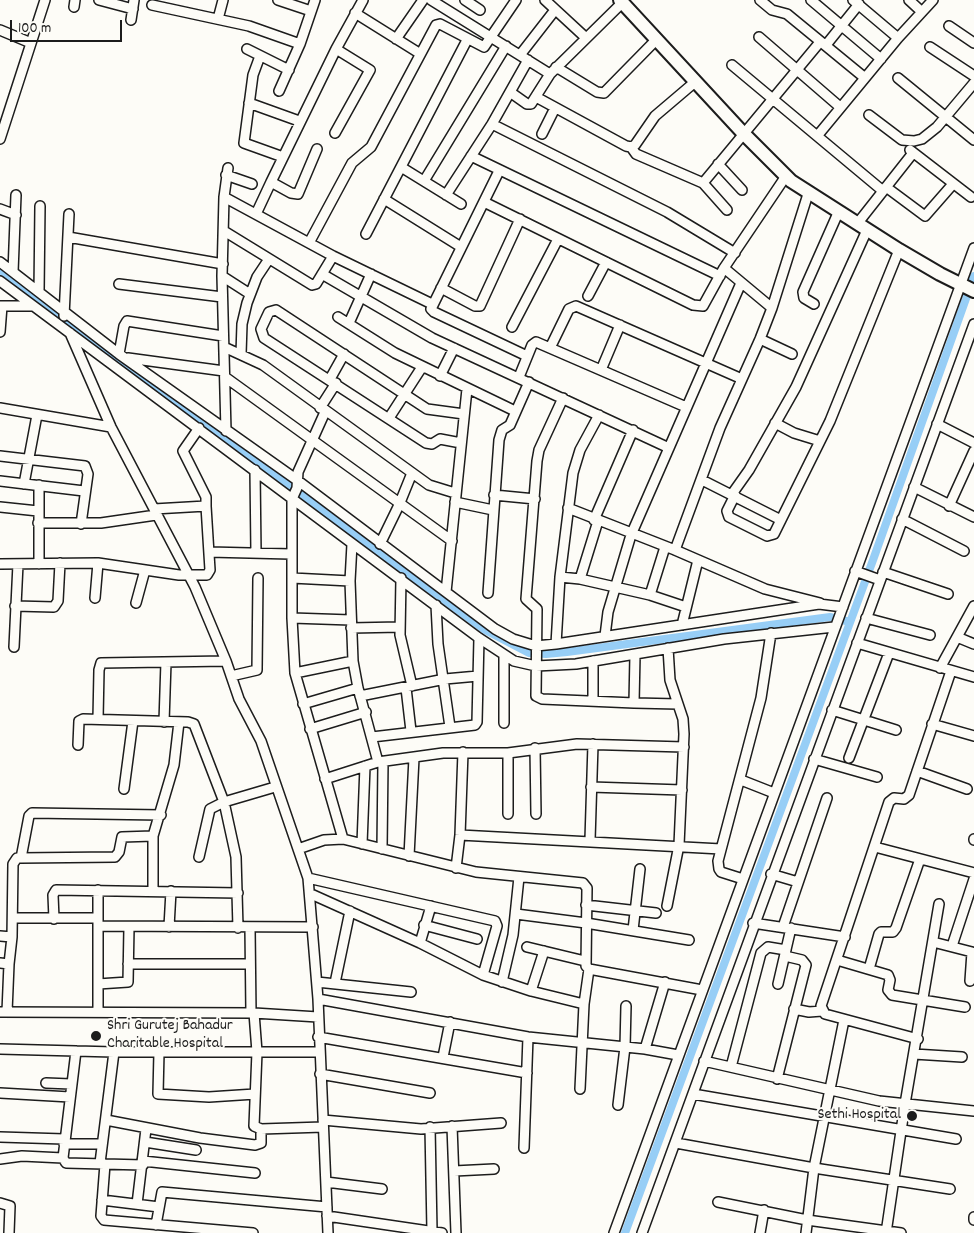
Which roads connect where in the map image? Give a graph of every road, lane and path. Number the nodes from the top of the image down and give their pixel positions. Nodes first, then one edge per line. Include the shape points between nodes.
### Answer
1 (45, 0) edge
2 (98, 0) edge
3 (223, 0) edge
4 (278, 0) edge
5 (315, 0) edge
6 (363, 0) edge
7 (423, 0) edge
8 (431, 0) edge
9 (465, 0) edge
10 (516, 0) edge
11 (545, 0) edge
12 (760, 0) edge
13 (811, 0) edge
14 (909, 0) edge
15 (933, 0) edge
16 (109, 1) edge
17 (622, 1) edge
18 (855, 1) edge
19 (174, 4) edge
20 (134, 5) edge
21 (152, 5) dead end
22 (480, 10) dead end
23 (555, 10) junction
24 (311, 11) junction
25 (922, 12) junction
26 (355, 13) junction
27 (218, 19) junction
28 (131, 20) dead end
29 (842, 26) junction
30 (949, 26) dead end
31 (0, 30) edge
32 (759, 36) dead end
33 (492, 37) junction
34 (585, 37) junction
35 (657, 38) junction
36 (898, 38) junction
37 (396, 39) junction
38 (467, 40) junction
39 (32, 42) junction
40 (974, 43) edge
41 (300, 44) junction
42 (823, 44) junction
43 (506, 46) junction
44 (930, 47) dead end
45 (247, 49) dead end
46 (336, 49) junction
47 (419, 53) junction
48 (260, 56) junction
49 (524, 58) junction
50 (881, 59) junction
51 (732, 65) dead end
52 (796, 69) junction
53 (289, 70) junction
54 (553, 71) junction
55 (974, 76) edge
56 (864, 78) junction
57 (898, 78) dead end
58 (695, 82) junction
59 (974, 82) edge
60 (279, 91) dead end
61 (510, 92) junction
62 (536, 98) junction
63 (771, 98) junction
64 (249, 102) junction
65 (840, 106) junction
66 (555, 108) junction
67 (869, 115) dead end
68 (945, 116) junction
69 (4, 119) edge
70 (299, 121) junction
71 (492, 124) junction
72 (335, 133) dead end
73 (743, 133) junction
74 (542, 134) dead end
75 (818, 135) junction
76 (0, 139) edge
77 (974, 140) edge
78 (907, 142) junction
79 (631, 147) junction
80 (317, 149) dead end
81 (913, 153) junction
82 (471, 156) junction
83 (283, 157) junction
84 (718, 164) junction
85 (401, 167) junction
86 (499, 171) junction
87 (786, 176) junction
88 (424, 181) junction
89 (271, 182) junction
90 (703, 183) junction
91 (252, 184) dead end
92 (953, 184) junction
93 (885, 189) junction
94 (742, 190) dead end
95 (808, 194) junction
96 (16, 195) dead end
97 (446, 195) junction
98 (224, 197) junction
99 (971, 197) dead end
100 (384, 199) junction
101 (484, 202) junction
102 (461, 204) dead end
103 (40, 206) dead end
104 (0, 209) edge
105 (727, 210) dead end
106 (838, 213) junction
107 (69, 214) dead end
108 (256, 214) junction
109 (16, 215) junction
110 (520, 220) junction
111 (862, 227) junction
112 (224, 231) junction
113 (366, 234) dead end
114 (68, 237) junction
115 (558, 238) junction
116 (308, 243) junction
117 (461, 247) junction
118 (974, 248) edge
119 (899, 250) junction
120 (735, 253) junction
121 (333, 256) junction
122 (269, 259) junction
123 (0, 262) edge
124 (606, 262) junction
125 (222, 264) junction
126 (13, 272) junction
127 (722, 272) junction
128 (322, 274) junction
129 (371, 274) junction
130 (222, 276) junction
131 (0, 282) edge
132 (741, 283) junction
133 (118, 284) dead end
134 (966, 287) edge
135 (441, 288) junction
136 (39, 292) junction
137 (250, 294) junction
138 (362, 296) junction
139 (588, 296) dead end
140 (222, 297) junction
141 (432, 304) junction
142 (814, 304) dead end
143 (1, 306) edge
144 (32, 306) junction
145 (772, 308) junction
146 (338, 317) dead end
147 (63, 319) junction
148 (349, 323) junction
149 (974, 324) edge
150 (620, 325) junction
151 (512, 327) dead end
152 (0, 332) edge
153 (69, 332) junction
154 (223, 336) junction
155 (760, 339) junction
156 (224, 347) junction
157 (454, 348) junction
158 (550, 348) junction
159 (241, 354) junction
160 (344, 354) junction
161 (792, 354) dead end
162 (122, 356) junction
163 (527, 356) junction
164 (706, 363) junction
165 (422, 367) junction
166 (601, 370) junction
167 (225, 374) junction
168 (440, 376) junction
169 (519, 377) junction
170 (742, 379) junction
171 (333, 381) junction
172 (529, 382) junction
173 (467, 389) junction
174 (405, 395) junction
175 (563, 398) junction
176 (686, 407) junction
177 (0, 408) edge
178 (322, 410) junction
179 (515, 411) junction
180 (464, 414) junction
181 (37, 415) junction
182 (599, 415) junction
183 (389, 418) junction
184 (775, 424) junction
185 (937, 424) junction
186 (111, 427) junction
187 (199, 428) junction
188 (633, 430) junction
189 (226, 431) junction
190 (312, 441) junction
191 (820, 441) junction
192 (461, 443) junction
193 (974, 443) edge
194 (669, 448) junction
195 (974, 451) edge
196 (0, 456) edge
197 (29, 458) junction
198 (255, 470) junction
199 (412, 473) junction
200 (702, 480) junction
201 (0, 481) edge
202 (24, 484) junction
203 (39, 485) junction
204 (914, 487) junction
205 (295, 491) junction
206 (84, 492) junction
207 (733, 494) junction
208 (494, 495) junction
209 (455, 498) junction
210 (535, 499) junction
211 (399, 505) junction
212 (206, 506) junction
213 (949, 506) junction
214 (0, 507) edge
215 (568, 508) junction
216 (493, 510) junction
217 (38, 511) junction
218 (155, 512) junction
219 (974, 517) edge
220 (902, 519) junction
221 (781, 520) junction
222 (596, 521) junction
223 (38, 523) junction
224 (81, 524) junction
225 (631, 535) junction
226 (452, 541) junction
227 (352, 544) junction
228 (380, 544) junction
229 (665, 547) junction
230 (676, 550) junction
231 (964, 551) dead end
232 (209, 552) junction
233 (256, 553) junction
234 (291, 554) junction
235 (698, 560) junction
236 (60, 563) junction
237 (98, 563) junction
238 (0, 564) edge
239 (18, 564) junction
240 (39, 564) junction
241 (145, 570) junction
242 (858, 572) junction
243 (189, 576) junction
244 (878, 576) junction
245 (560, 577) junction
246 (258, 578) dead end
247 (292, 578) junction
248 (401, 578) junction
249 (580, 579) junction
250 (350, 581) junction
251 (615, 587) junction
252 (446, 592) junction
253 (488, 593) dead end
254 (948, 594) dead end
255 (650, 595) junction
256 (95, 598) dead end
257 (136, 603) dead end
258 (436, 604) junction
259 (826, 604) junction
260 (16, 606) junction
261 (686, 606) junction
262 (974, 606) edge
263 (839, 617) junction
264 (292, 618) junction
265 (866, 618) junction
266 (351, 624) junction
267 (682, 625) junction
268 (400, 627) junction
269 (771, 633) junction
270 (930, 635) dead end
271 (605, 636) junction
272 (957, 637) junction
273 (479, 638) junction
274 (857, 643) junction
275 (556, 644) junction
276 (974, 644) edge
277 (14, 647) dead end
278 (668, 648) junction
279 (888, 653) junction
280 (635, 654) junction
281 (504, 656) junction
282 (536, 656) junction
283 (226, 661) junction
284 (353, 661) junction
285 (166, 662) junction
286 (593, 662) junction
287 (940, 668) junction
288 (951, 671) junction
289 (295, 673) junction
290 (231, 676) junction
291 (478, 676) junction
292 (974, 676) edge
293 (445, 679) junction
294 (409, 687) junction
295 (359, 692) junction
296 (593, 701) junction
297 (634, 703) junction
298 (303, 704) junction
299 (678, 704) junction
300 (832, 710) junction
301 (366, 712) junction
302 (864, 718) junction
303 (98, 719) junction
304 (133, 721) junction
305 (164, 722) junction
306 (179, 722) junction
307 (504, 723) dead end
308 (932, 724) junction
309 (450, 727) junction
310 (310, 729) junction
311 (896, 730) dead end
312 (412, 731) junction
313 (372, 736) junction
314 (974, 736) edge
315 (593, 744) junction
316 (78, 746) dead end
317 (684, 747) junction
318 (535, 748) junction
319 (463, 752) junction
320 (508, 753) junction
321 (414, 758) junction
322 (850, 758) dead end
323 (814, 759) junction
324 (381, 762) junction
325 (364, 766) junction
326 (917, 771) junction
327 (877, 777) dead end
328 (325, 778) junction
329 (741, 780) junction
330 (275, 787) junction
331 (591, 787) junction
332 (124, 789) dead end
333 (967, 789) dead end
334 (682, 790) junction
335 (774, 793) junction
336 (827, 798) dead end
337 (224, 802) junction
338 (508, 814) dead end
339 (536, 814) dead end
340 (161, 815) junction
341 (460, 835) junction
342 (153, 836) junction
343 (342, 839) junction
344 (590, 840) junction
345 (362, 844) junction
346 (679, 845) junction
347 (875, 847) junction
348 (298, 849) junction
349 (382, 849) junction
350 (721, 849) junction
351 (409, 856) junction
352 (21, 858) junction
353 (199, 858) dead end
354 (920, 859) junction
355 (456, 868) junction
356 (640, 869) dead end
357 (974, 873) edge
358 (771, 874) junction
359 (519, 877) junction
360 (308, 878) junction
361 (974, 878) edge
362 (743, 879) junction
363 (798, 882) junction
364 (98, 890) junction
365 (153, 891) junction
366 (171, 891) junction
367 (238, 893) junction
368 (311, 894) junction
369 (939, 904) dead end
370 (586, 905) junction
371 (431, 906) junction
372 (667, 906) dead end
373 (350, 911) junction
374 (636, 911) junction
375 (656, 913) dead end
376 (516, 914) junction
377 (14, 918) junction
378 (54, 918) junction
379 (98, 922) junction
380 (586, 923) junction
381 (753, 923) junction
382 (424, 926) junction
383 (129, 927) junction
384 (169, 927) junction
385 (313, 927) junction
386 (787, 927) junction
387 (238, 928) junction
388 (250, 928) junction
389 (633, 930) junction
390 (0, 936) edge
391 (12, 937) junction
392 (845, 937) junction
393 (477, 938) dead end
394 (689, 940) dead end
395 (933, 942) junction
396 (420, 943) junction
397 (952, 946) junction
398 (527, 947) dead end
399 (544, 951) junction
400 (785, 953) junction
401 (837, 960) junction
402 (5, 963) edge
403 (128, 964) junction
404 (250, 964) junction
405 (587, 965) junction
406 (869, 969) junction
407 (483, 975) junction
408 (970, 981) dead end
409 (317, 982) junction
410 (502, 982) junction
411 (665, 982) junction
412 (335, 983) junction
413 (98, 984) junction
414 (778, 984) dead end
415 (702, 990) junction
416 (530, 991) junction
417 (411, 992) dead end
418 (318, 999) junction
419 (924, 1002) junction
420 (584, 1004) junction
421 (626, 1006) dead end
422 (965, 1007) dead end
423 (794, 1009) junction
424 (3, 1012) edge
425 (98, 1012) junction
426 (822, 1012) junction
427 (253, 1013) junction
428 (318, 1017) junction
429 (844, 1020) junction
430 (450, 1022) junction
431 (318, 1037) junction
432 (528, 1037) junction
433 (918, 1039) junction
434 (583, 1042) junction
435 (625, 1047) junction
436 (0, 1049) edge
437 (645, 1049) junction
438 (76, 1051) junction
439 (114, 1052) junction
440 (159, 1052) junction
441 (257, 1052) junction
442 (320, 1052) junction
443 (914, 1054) junction
444 (678, 1055) junction
445 (443, 1058) junction
446 (962, 1058) dead end
447 (704, 1061) junction
448 (731, 1067) junction
449 (527, 1073) junction
450 (320, 1074) junction
451 (777, 1079) junction
452 (46, 1083) dead end
453 (71, 1084) junction
454 (580, 1089) dead end
455 (829, 1092) junction
456 (0, 1093) edge
457 (430, 1093) dead end
458 (255, 1094) junction
459 (693, 1094) junction
460 (70, 1097) junction
461 (905, 1104) junction
462 (618, 1105) dead end
463 (974, 1111) edge
464 (824, 1117) junction
465 (106, 1120) junction
466 (323, 1123) junction
467 (501, 1123) dead end
468 (452, 1126) junction
469 (430, 1128) junction
470 (146, 1129) junction
471 (261, 1129) junction
472 (902, 1131) junction
473 (0, 1137) edge
474 (956, 1139) dead end
475 (64, 1141) junction
476 (145, 1142) junction
477 (676, 1143) junction
478 (102, 1144) junction
479 (524, 1148) dead end
480 (196, 1150) dead end
481 (62, 1158) junction
482 (0, 1159) edge
483 (143, 1163) junction
484 (103, 1164) junction
485 (814, 1168) junction
486 (494, 1169) dead end
487 (454, 1171) junction
488 (255, 1173) dead end
489 (894, 1179) junction
490 (326, 1182) junction
491 (382, 1189) dead end
492 (950, 1189) dead end
493 (102, 1200) junction
494 (718, 1202) dead end
495 (0, 1203) edge
496 (137, 1204) junction
497 (159, 1207) junction
498 (764, 1210) junction
499 (327, 1212) junction
500 (807, 1220) junction
501 (156, 1224) junction
502 (432, 1231) junction
503 (886, 1232) edge
504 (9, 1233) edge
505 (253, 1233) edge
506 (328, 1233) edge
507 (442, 1233) edge
508 (456, 1233) edge
509 (614, 1233) edge
510 (642, 1233) edge
511 (760, 1233) edge
512 (806, 1233) edge
513 (901, 1233) edge

1 - 39 street
2 - 16 street
3 - 27 street
4 - 24 street
5 - 24 street
6 - 26 street
7 - 37 street
8 - 33 street
9 - 22 street
10 - 33 street
11 - 23 street
12 - 42 street via 772,10 787,14
13 - 29 street
14 - 25 street
15 - 25 street
16 - 20 street
17 - 34 street
17 - 35 street
18 - 29 street
18 - 36 street
19 - 21 street
19 - 27 street
20 - 28 street
23 - 34 street
23 - 49 street
24 - 41 street
25 - 36 street
26 - 37 street
26 - 46 street
27 - 41 street
29 - 42 street
29 - 50 street
30 - 40 street
31 - 39 street
32 - 52 street
33 - 38 street via 482,47
33 - 43 street
34 - 54 street
35 - 54 street via 604,93
35 - 58 street
36 - 50 street
37 - 47 street
38 - 47 street via 438,24
38 - 85 street
39 - 69 street
41 - 53 street
42 - 52 street
42 - 56 street
43 - 49 street
43 - 88 street
44 - 55 street
45 - 48 street
46 - 70 street
46 - 72 street via 370,70
47 - 116 street via 371,147 352,163
48 - 53 street
48 - 64 street
49 - 54 street
49 - 61 street
50 - 56 street
51 - 63 street
52 - 63 street
52 - 65 street
53 - 60 street
54 - 62 street
56 - 65 street
57 - 68 street
58 - 73 street
58 - 79 street via 655,116
59 - 68 street
61 - 62 street via 529,104
61 - 71 street
62 - 66 street
63 - 73 street
63 - 75 street
64 - 70 street
64 - 83 street via 244,143
65 - 75 street
66 - 74 street
66 - 79 street
67 - 78 street
68 - 77 street
68 - 78 street via 928,136
69 - 76 street
70 - 83 street
71 - 82 street
71 - 120 street via 667,212
73 - 84 street
73 - 87 street
75 - 93 street
78 - 81 street
79 - 90 street via 636,154
80 - 89 street via 298,194
81 - 92 street
81 - 93 street
82 - 86 street
82 - 97 street
83 - 89 street
84 - 90 street
84 - 94 street
85 - 88 street
85 - 100 street
86 - 101 street
86 - 127 street
87 - 95 street
87 - 120 street
88 - 97 street
89 - 108 street
90 - 105 street
91 - 98 street via 227,171
92 - 93 street via 925,216
92 - 99 street
93 - 111 street
95 - 106 street
95 - 145 street
96 - 109 street
97 - 102 street
98 - 108 street
98 - 112 street
100 - 113 street
100 - 117 street
101 - 110 street
101 - 117 street
103 - 136 street
104 - 109 street
106 - 111 street
106 - 142 street via 803,292 804,298
107 - 114 street
108 - 116 street
109 - 126 street
110 - 115 street
110 - 135 street via 480,306 476,307
111 - 119 street
111 - 184 street via 796,387
112 - 122 street
112 - 125 street
114 - 125 street
114 - 147 street
115 - 124 street
115 - 151 street
116 - 121 street
117 - 135 street
118 - 134 street
119 - 134 street
119 - 191 street
120 - 127 street
121 - 128 street
121 - 129 street
122 - 128 street via 312,285
122 - 137 street
123 - 126 street
124 - 127 street via 699,306 706,303
124 - 139 street
125 - 130 street
126 - 136 street
127 - 132 street
128 - 138 street
129 - 138 street
129 - 141 street
130 - 137 street
130 - 140 street
131 - 144 street
132 - 145 street
132 - 164 street
133 - 140 street
134 - 242 street
135 - 141 street
136 - 147 street
137 - 159 street via 242,324
138 - 148 street
138 - 157 street
140 - 154 street
141 - 163 street via 434,312
143 - 144 street
143 - 152 street
144 - 147 street
145 - 155 street
146 - 148 street
147 - 153 street
147 - 162 street
148 - 165 street
149 - 185 street
150 - 158 street via 573,306
150 - 164 street
150 - 166 street
153 - 186 street
153 - 187 street
154 - 156 street
154 - 162 street via 127,321
155 - 161 street
155 - 170 street
156 - 159 street
156 - 167 street
157 - 168 street
157 - 169 street
158 - 163 street via 533,343
158 - 166 street
159 - 178 street via 263,365
160 - 171 street
160 - 171 street via 276,310 269,312 262,330 264,338
160 - 174 street
162 - 167 street
162 - 189 street
163 - 169 street
164 - 170 street
164 - 176 street
165 - 168 street
165 - 174 street
166 - 176 street
167 - 189 street
167 - 190 street
168 - 173 street
169 - 172 street
170 - 200 street
171 - 178 street
171 - 183 street
172 - 175 street
172 - 179 street
173 - 179 street
173 - 180 street
174 - 180 street via 427,409
174 - 183 street
175 - 182 street
175 - 210 street via 538,454
176 - 194 street
177 - 181 street
178 - 190 street
178 - 199 street
179 - 208 street via 510,425 500,434
180 - 192 street
181 - 186 street
181 - 197 street
182 - 188 street
182 - 215 street via 577,457
183 - 192 street via 426,443 432,444 440,439
184 - 191 street
184 - 207 street
185 - 193 street
185 - 204 street
186 - 218 street
187 - 198 street
187 - 212 street via 183,451 206,497
188 - 194 street
188 - 222 street
189 - 205 street
190 - 205 street via 298,472
190 - 211 street
191 - 221 street
192 - 209 street
194 - 225 street
195 - 213 street
196 - 197 street
197 - 202 street
197 - 206 street via 85,466 88,474
198 - 205 street
198 - 233 street
199 - 209 street
199 - 211 street
200 - 207 street
200 - 230 street
201 - 202 street
202 - 203 street
203 - 206 street
203 - 217 street
204 - 213 street
204 - 220 street
205 - 227 street
205 - 228 street
205 - 234 street
206 - 224 street
207 - 221 street
207 - 221 street via 728,517 767,536 774,534
208 - 210 street
208 - 216 street
209 - 216 street
209 - 226 street
210 - 282 street via 526,599 528,604 536,607
211 - 226 street
211 - 228 street
212 - 218 street
212 - 232 street
213 - 219 street
214 - 217 street
215 - 222 street
215 - 245 street
216 - 253 street
217 - 223 street
218 - 224 street via 111,522
218 - 243 street
220 - 231 street
220 - 244 street
222 - 225 street
222 - 249 street
223 - 224 street
223 - 240 street
225 - 229 street
225 - 251 street
226 - 252 street
227 - 248 street
227 - 250 street
228 - 252 street
229 - 230 street
229 - 255 street
230 - 235 street
232 - 233 street
232 - 243 street via 209,573
233 - 234 street
234 - 247 street
235 - 259 street via 765,588
235 - 261 street
236 - 237 street
236 - 240 street
236 - 260 street via 57,604 50,608
237 - 241 street
237 - 256 street
238 - 239 street
239 - 240 street
239 - 260 street
241 - 243 street
241 - 257 street
242 - 244 street
242 - 263 street
243 - 283 street
244 - 254 street
244 - 265 street
245 - 249 street
245 - 275 street
246 - 290 street via 257,670
247 - 250 street
247 - 264 street
248 - 258 street
248 - 268 street
249 - 251 street
250 - 266 street
251 - 255 street
251 - 271 street
252 - 282 street
255 - 261 street
258 - 273 street
258 - 293 street via 438,644
259 - 263 street
259 - 267 street
260 - 277 street
261 - 267 street
262 - 272 street
263 - 269 street
263 - 335 street
264 - 266 street
264 - 289 street
265 - 270 street
265 - 274 street
266 - 268 street
266 - 284 street
267 - 271 street
268 - 294 street
269 - 278 street
269 - 329 street via 761,698
271 - 275 street
272 - 276 street
272 - 287 street
273 - 281 street
273 - 291 street
274 - 279 street
274 - 300 street
275 - 282 street
278 - 280 street
278 - 299 street via 670,680
279 - 287 street
279 - 302 street
280 - 286 street
280 - 297 street
281 - 282 street via 514,661
281 - 307 street
282 - 286 street
282 - 296 street via 538,698
283 - 285 street
283 - 290 street
284 - 289 street
284 - 295 street
285 - 303 street via 101,664
285 - 305 street
286 - 296 street
287 - 288 street
288 - 292 street
288 - 308 street
289 - 298 street
290 - 330 street via 243,708 261,741
291 - 293 street
291 - 309 street via 477,722
293 - 294 street
293 - 309 street
294 - 295 street
294 - 312 street
295 - 298 street
295 - 301 street
296 - 297 street
297 - 299 street
298 - 310 street
299 - 317 street via 683,719
300 - 302 street
300 - 323 street
301 - 310 street
301 - 313 street
302 - 311 street
302 - 322 street
303 - 304 street
303 - 316 street via 78,721
304 - 305 street
304 - 332 street
305 - 306 street
306 - 337 street via 194,724
306 - 340 street via 174,765
308 - 314 street
308 - 326 street
309 - 312 street
310 - 328 street
312 - 313 street
313 - 324 street
315 - 317 street
315 - 318 street
315 - 331 street
317 - 334 street
318 - 320 street
318 - 339 street
319 - 320 street
319 - 321 street
319 - 341 street
320 - 338 street
321 - 324 street
321 - 351 street
323 - 327 street
323 - 358 street
324 - 325 street
324 - 349 street
325 - 328 street
325 - 345 street
326 - 333 street
326 - 347 street via 907,798 890,800
328 - 343 street
329 - 335 street
329 - 350 street
330 - 337 street
330 - 348 street
331 - 334 street
331 - 344 street
334 - 346 street
335 - 362 street
336 - 363 street
337 - 353 street via 214,805 208,815
337 - 367 street via 237,864
340 - 342 street
340 - 352 street via 32,813
341 - 344 street
341 - 355 street
342 - 352 street via 122,837 115,857
342 - 365 street
343 - 345 street
343 - 348 street via 324,840
344 - 346 street
345 - 349 street
346 - 350 street
346 - 372 street
347 - 354 street
347 - 392 street
348 - 360 street
349 - 351 street
350 - 362 street via 719,869
351 - 355 street
352 - 377 street via 17,858 14,864
354 - 357 street
354 - 406 street via 896,928 893,932 879,934
355 - 359 street
356 - 374 street
358 - 363 street
358 - 381 street
359 - 370 street via 583,883
359 - 376 street
360 - 368 street
360 - 371 street
361 - 397 street
362 - 415 street
363 - 386 street
364 - 365 street
364 - 378 street via 54,891
364 - 379 street
365 - 366 street
366 - 367 street
366 - 384 street
367 - 387 street
368 - 373 street
368 - 385 street
369 - 395 street
370 - 374 street
370 - 380 street
371 - 382 street
371 - 407 street via 497,923
373 - 396 street
373 - 412 street
374 - 375 street
374 - 389 street
376 - 380 street
376 - 410 street
377 - 378 street
377 - 391 street
378 - 379 street
379 - 383 street
379 - 413 street
380 - 389 street
380 - 405 street
381 - 386 street
381 - 447 street
382 - 393 street
382 - 396 street
383 - 384 street
383 - 403 street
384 - 387 street
385 - 388 street
385 - 409 street
386 - 392 street
386 - 400 street
387 - 388 street
388 - 404 street
389 - 394 street
390 - 391 street
391 - 402 street
392 - 401 street
395 - 397 street
395 - 419 street
396 - 407 street
397 - 408 street via 972,952
398 - 399 street
399 - 405 street
399 - 416 street
400 - 414 street
400 - 423 street via 805,962
400 - 448 street via 768,947 761,953
401 - 406 street
401 - 426 street via 821,1006
402 - 424 street
403 - 404 street
403 - 413 street via 127,984
404 - 427 street
405 - 411 street
405 - 420 street
406 - 419 street via 890,976 888,990 892,995
407 - 410 street
409 - 412 street
409 - 418 street
410 - 416 street
411 - 415 street
411 - 437 street
412 - 417 street
413 - 425 street
415 - 444 street
416 - 420 street
418 - 428 street
418 - 430 street
419 - 422 street
419 - 433 street
420 - 434 street
421 - 435 street
423 - 426 street
423 - 451 street
424 - 425 street
425 - 427 street
426 - 429 street
427 - 428 street
427 - 441 street
428 - 431 street
429 - 433 street
429 - 455 street
430 - 432 street
430 - 445 street
431 - 442 street
431 - 445 street
432 - 434 street
432 - 449 street
433 - 443 street
434 - 435 street
434 - 454 street
435 - 437 street
435 - 462 street
436 - 438 street
437 - 444 street
438 - 439 street
438 - 453 street
439 - 440 street
439 - 465 street
440 - 441 street
440 - 458 street via 158,1094 209,1097
441 - 442 street
441 - 458 street
442 - 450 street
443 - 446 street
443 - 461 street
444 - 509 street
445 - 449 street
447 - 448 street
447 - 459 street
448 - 451 street
449 - 479 street
450 - 457 street
450 - 466 street
451 - 455 street
452 - 453 street
453 - 460 street
455 - 461 street
455 - 464 street
456 - 460 street
458 - 471 street via 252,1122
459 - 464 street
459 - 477 street
460 - 475 street
461 - 463 street
461 - 472 street
464 - 472 street
464 - 485 street
465 - 470 street
465 - 478 street
466 - 469 street
466 - 471 street
466 - 490 street
467 - 468 street
468 - 469 street
468 - 487 street
469 - 502 street
470 - 471 street via 254,1145 261,1143
470 - 476 street
472 - 474 street
472 - 489 street
473 - 475 street
475 - 478 street
475 - 481 street
476 - 480 street
476 - 483 street
477 - 485 street
477 - 510 street
478 - 484 street
481 - 482 street via 18,1156
481 - 484 street via 66,1164
483 - 484 street
483 - 488 street
483 - 496 street
484 - 493 street
485 - 489 street
485 - 500 street
486 - 487 street
487 - 508 street
489 - 492 street
489 - 503 street
490 - 491 street
490 - 499 street
493 - 496 street
493 - 501 street via 104,1220
494 - 498 street
495 - 504 street via 10,1206
496 - 497 street
497 - 499 street via 161,1194 165,1192
497 - 501 street
498 - 500 street
498 - 511 street
499 - 502 street
499 - 506 street
500 - 503 street
500 - 512 street
501 - 505 street
502 - 507 street
503 - 513 street

